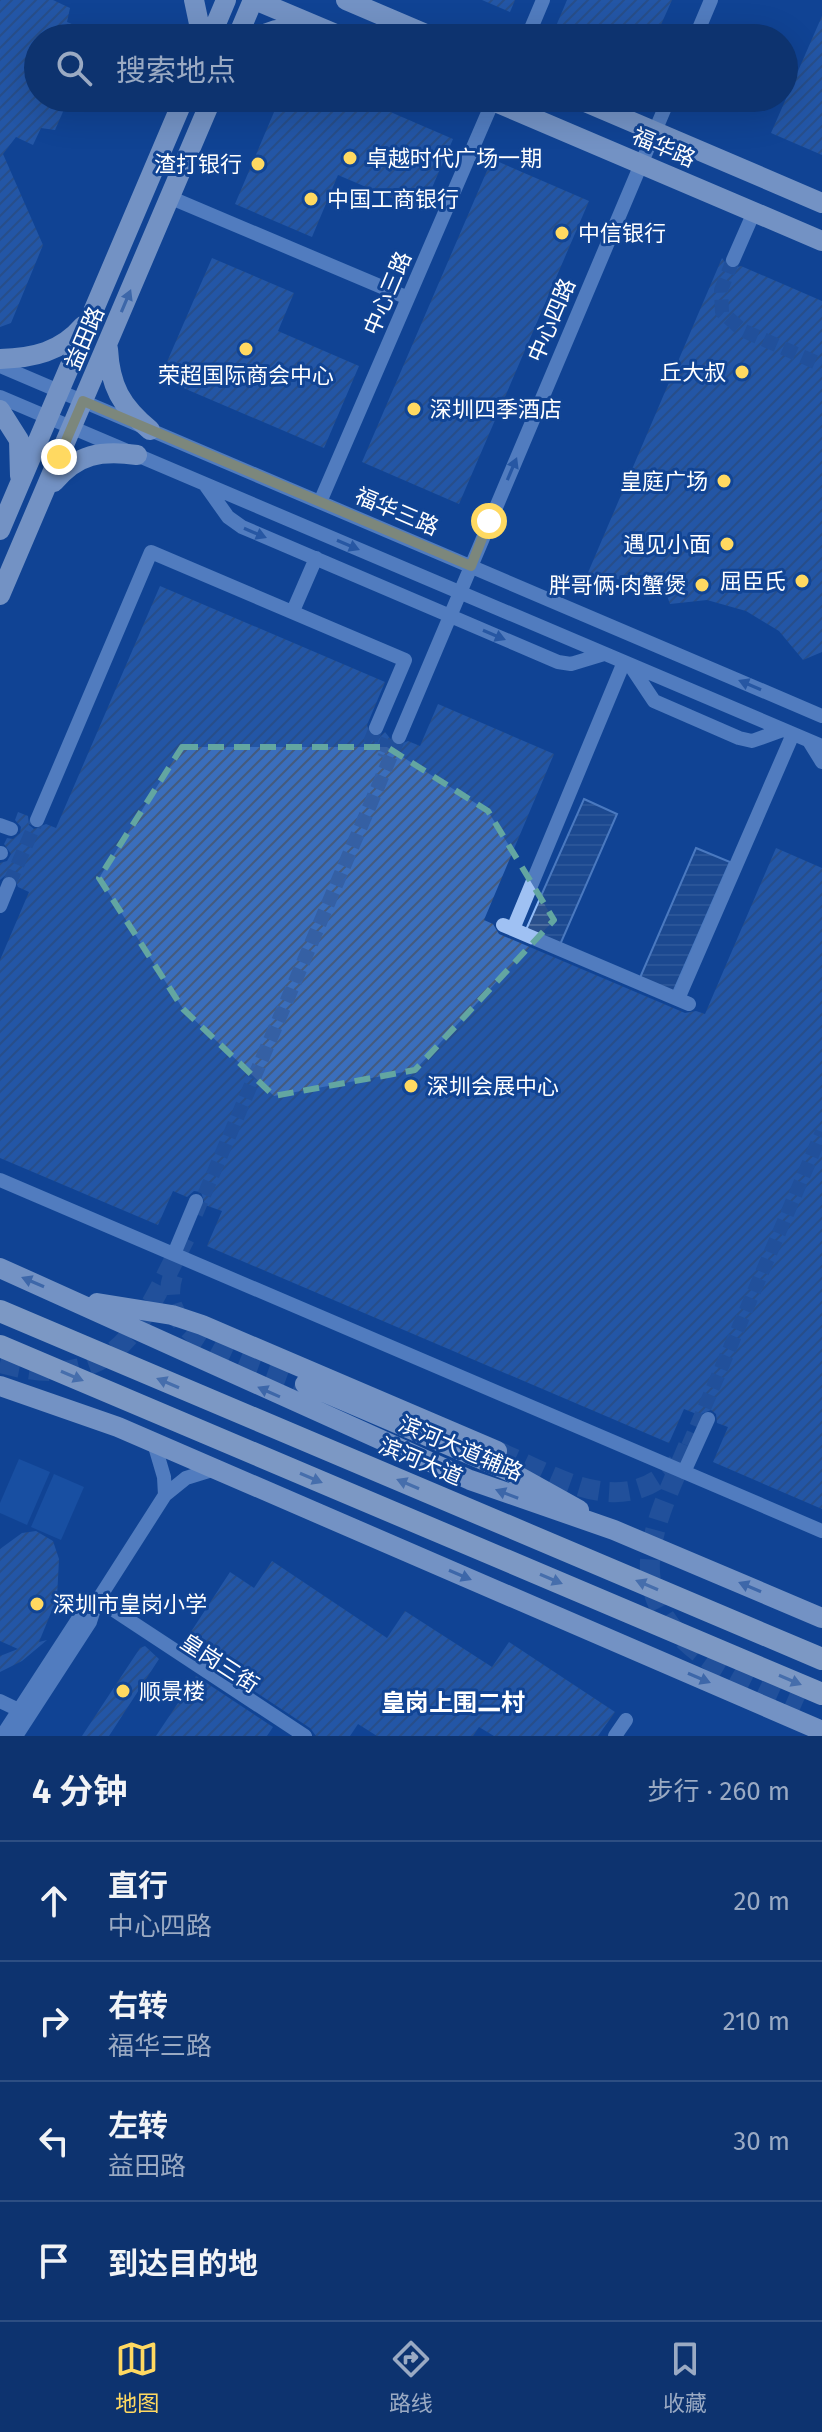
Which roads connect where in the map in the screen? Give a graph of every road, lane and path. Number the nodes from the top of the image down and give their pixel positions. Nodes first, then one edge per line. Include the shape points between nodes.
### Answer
1 (194, 0) edge
2 (226, 0) edge
3 (254, 0) edge
4 (346, 0) edge
5 (359, 0) edge
6 (543, 0) edge
7 (711, 0) edge
8 (379, 14) junction
9 (199, 24) edge
10 (216, 24) edge
11 (243, 24) edge
12 (312, 24) edge
13 (402, 24) edge
14 (533, 24) edge
15 (701, 24) edge
16 (178, 112) edge
17 (206, 112) edge
18 (485, 112) edge
19 (518, 112) edge
20 (609, 112) edge
21 (663, 112) edge
22 (655, 132) junction
23 (641, 164) junction
24 (169, 197) junction
25 (822, 203) edge
26 (754, 212) junction
27 (822, 241) edge
28 (733, 260) tunnel mouth
29 (408, 298) junction
30 (91, 317) junction
31 (108, 342) junction
32 (0, 359) edge
33 (0, 366) edge
34 (60, 391) junction
35 (0, 397) edge
36 (83, 401) junction
37 (0, 410) edge
38 (49, 417) junction
39 (72, 427) junction
40 (150, 430) junction
41 (137, 455) junction
42 (199, 481) junction
43 (18, 489) junction
44 (40, 502) junction
45 (320, 502) junction
46 (0, 530) edge
47 (316, 558) junction
48 (471, 566) junction
49 (460, 592) junction
50 (0, 595) edge
51 (293, 611) junction
52 (450, 616) junction
53 (607, 655) junction
54 (627, 663) junction
55 (822, 716) edge
56 (376, 728) tunnel mouth
57 (789, 732) junction
58 (399, 737) tunnel mouth
59 (816, 743) edge
60 (822, 762) edge
61 (37, 820) tunnel mouth
62 (9, 884) tunnel mouth
63 (0, 906) edge
64 (0, 1180) edge
65 (196, 1201) tunnel mouth
66 (174, 1254) junction
67 (0, 1268) edge
68 (74, 1300) junction
69 (0, 1311) edge
70 (0, 1346) edge
71 (305, 1384) tunnel mouth
72 (0, 1386) edge
73 (708, 1419) dead end
74 (154, 1443) junction
75 (497, 1451) tunnel mouth
76 (215, 1469) junction
77 (684, 1472) junction
78 (165, 1495) junction
79 (614, 1530) junction
80 (822, 1531) edge
81 (96, 1603) junction
82 (822, 1618) edge
83 (822, 1659) edge
84 (822, 1694) edge
85 (0, 1701) edge
86 (801, 1707) tunnel mouth
87 (24, 1713) junction
88 (822, 1716) edge
89 (626, 1720) dead end
90 (822, 1731) edge
91 (2, 1736) edge
92 (16, 1736) edge
93 (290, 1736) edge
94 (305, 1736) edge
95 (615, 1736) edge

1 - 9 main road
2 - 10 main road
3 - 11 main road
3 - 12 main road
4 - 8 main road
5 - 8 main road
6 - 14 street
7 - 15 street
8 - 13 main road
16 - 30 main road, 益田路
17 - 24 main road, 益田路
18 - 29 street, 中心三路
19 - 23 main road, 福华路
20 - 22 main road, 福华路
21 - 22 street, 中心四路
22 - 23 street, 中心四路
22 - 25 main road, 福华路
23 - 26 main road, 福华路
48 -> 23 street, 中心四路
24 - 29 street
31 -> 24 main road, 益田路
26 - 27 main road, 福华路
26 - 28 street
29 - 45 street, 中心三路
30 - 32 main road via 59,347 26,358
30 - 34 main road, 益田路
31 - 36 main road, 益田路
31 - 40 main road via 114,388 129,413
33 - 34 street, 福华三路
34 - 36 street, 福华三路
34 - 38 main road, 益田路
35 - 38 street
36 - 39 main road, 益田路
36 - 40 street, 福华三路
37 - 43 main road via 19,440
38 - 39 street
38 - 43 main road, 益田路
39 - 41 street
39 - 44 main road, 益田路
40 - 45 street, 福华三路
41 - 42 street
41 - 44 main road via 84,456 68,465
42 -> 47 street via 236,524
42 -> 49 street
43 - 46 main road, 益田路
44 - 50 main road, 益田路
45 - 48 street, 福华三路
47 - 51 street
47 - 52 street
48 - 49 street, 中心四路
55 -> 48 street, 福华三路
49 - 52 street, 中心四路
49 - 53 street
51 - 56 street via 405,660
51 - 61 street via 151,552
52 -> 53 street via 564,664
52 - 58 street, 中心四路
53 - 54 street
54 - 57 street
54 - 57 street via 654,701 739,738 752,741
54 - 57 street via 508,927 683,1002
57 - 59 street
59 - 60 street
62 - 63 street
64 - 66 street
65 - 66 street
66 - 77 street
68 -> 67 main road, 滨河大道辅路
68 - 75 main road via 172,1315 202,1325
79 -> 68 main road, 滨河大道辅路 via 456,1474
83 -> 69 highway, 滨河大道
70 -> 84 highway
71 - 79 main road via 509,1471
72 - 74 main road
73 - 77 street
74 - 76 main road
74 - 78 street
76 - 78 street via 186,1478
76 -> 90 main road
77 - 80 street
78 - 81 street
82 -> 79 main road, 滨河大道辅路
81 - 87 street via 90,1622
81 - 93 street, 皇岗三街
81 - 94 street, 皇岗三街
85 - 87 street
86 - 88 main road
87 - 91 street
87 - 92 street
89 - 95 street

